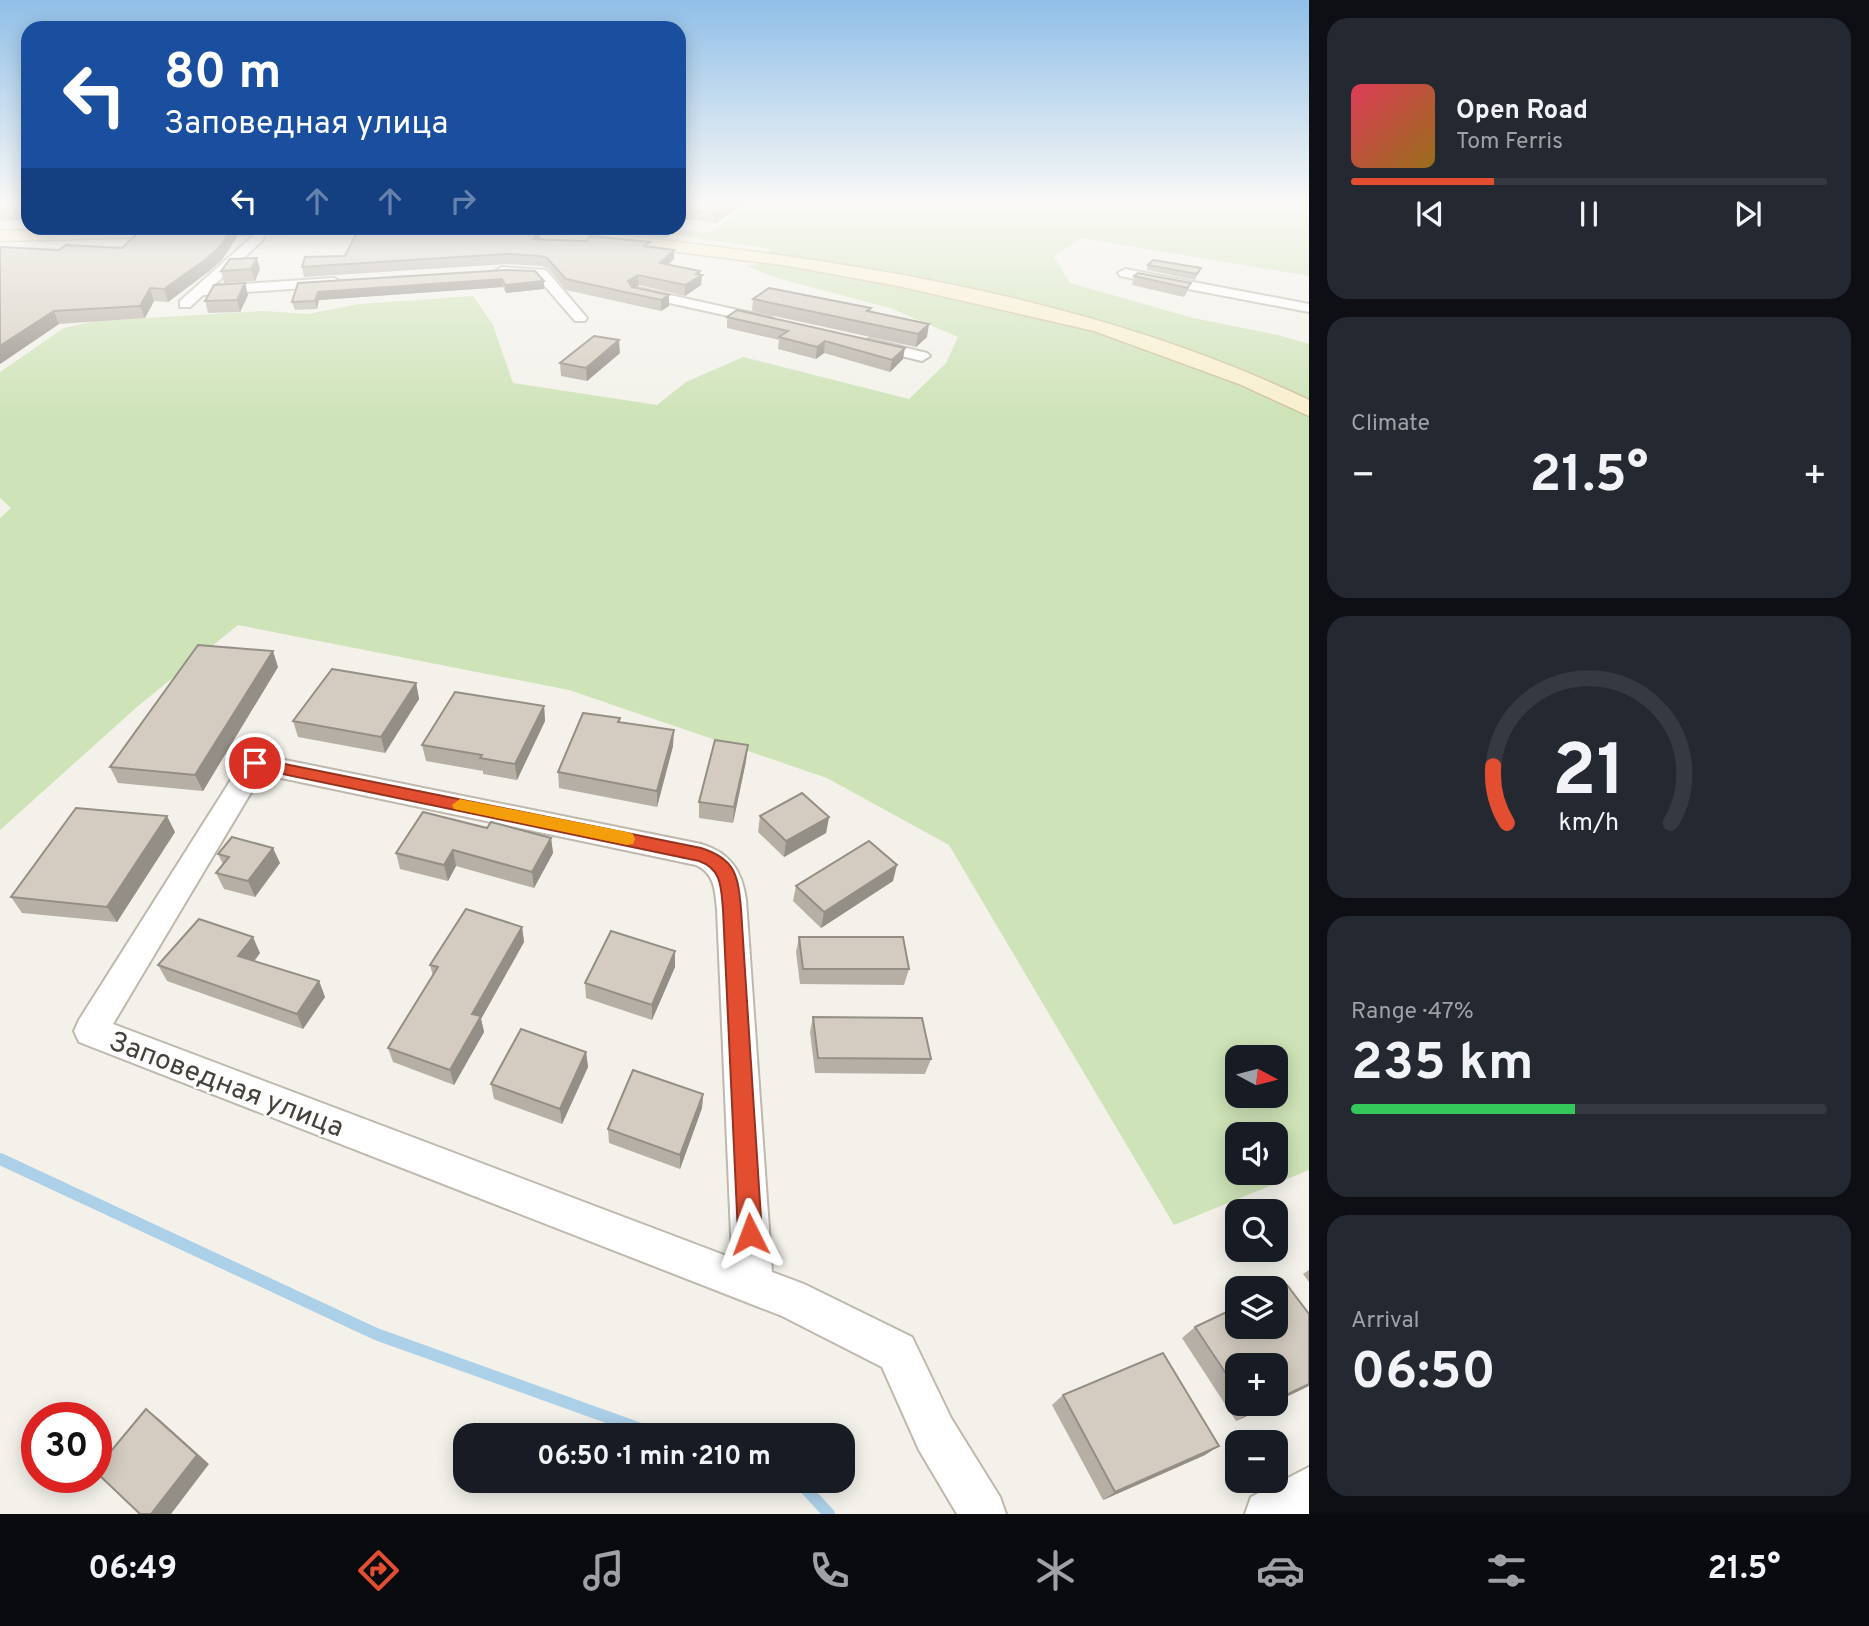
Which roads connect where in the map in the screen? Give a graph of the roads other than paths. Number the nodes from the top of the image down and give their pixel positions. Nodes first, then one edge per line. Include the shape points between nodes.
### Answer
1 (218, 275) edge
2 (542, 275) edge
3 (867, 275) edge
4 (1134, 275) edge
5 (347, 282) edge
6 (200, 291) junction
7 (638, 292) edge
8 (185, 304) dead end
9 (1309, 308) edge
10 (580, 318) dead end
11 (792, 326) edge
12 (857, 341) edge
13 (922, 356) dead end
14 (1309, 409) edge
15 (753, 1286) junction
16 (1309, 1490) edge
17 (983, 1514) edge
18 (1268, 1514) edge

1 - 6 street
2 - 10 street
3 - 14 street via 1100,326 1247,379
4 - 9 street
5 - 6 street
6 - 8 street
7 - 11 street
12 - 13 street
15 - 15 street, Заповедная улица via 732,909 724,868 701,855 255,763 91,1031
15 - 17 street, Заповедная улица via 790,1298 897,1352 935,1434
16 - 18 street

